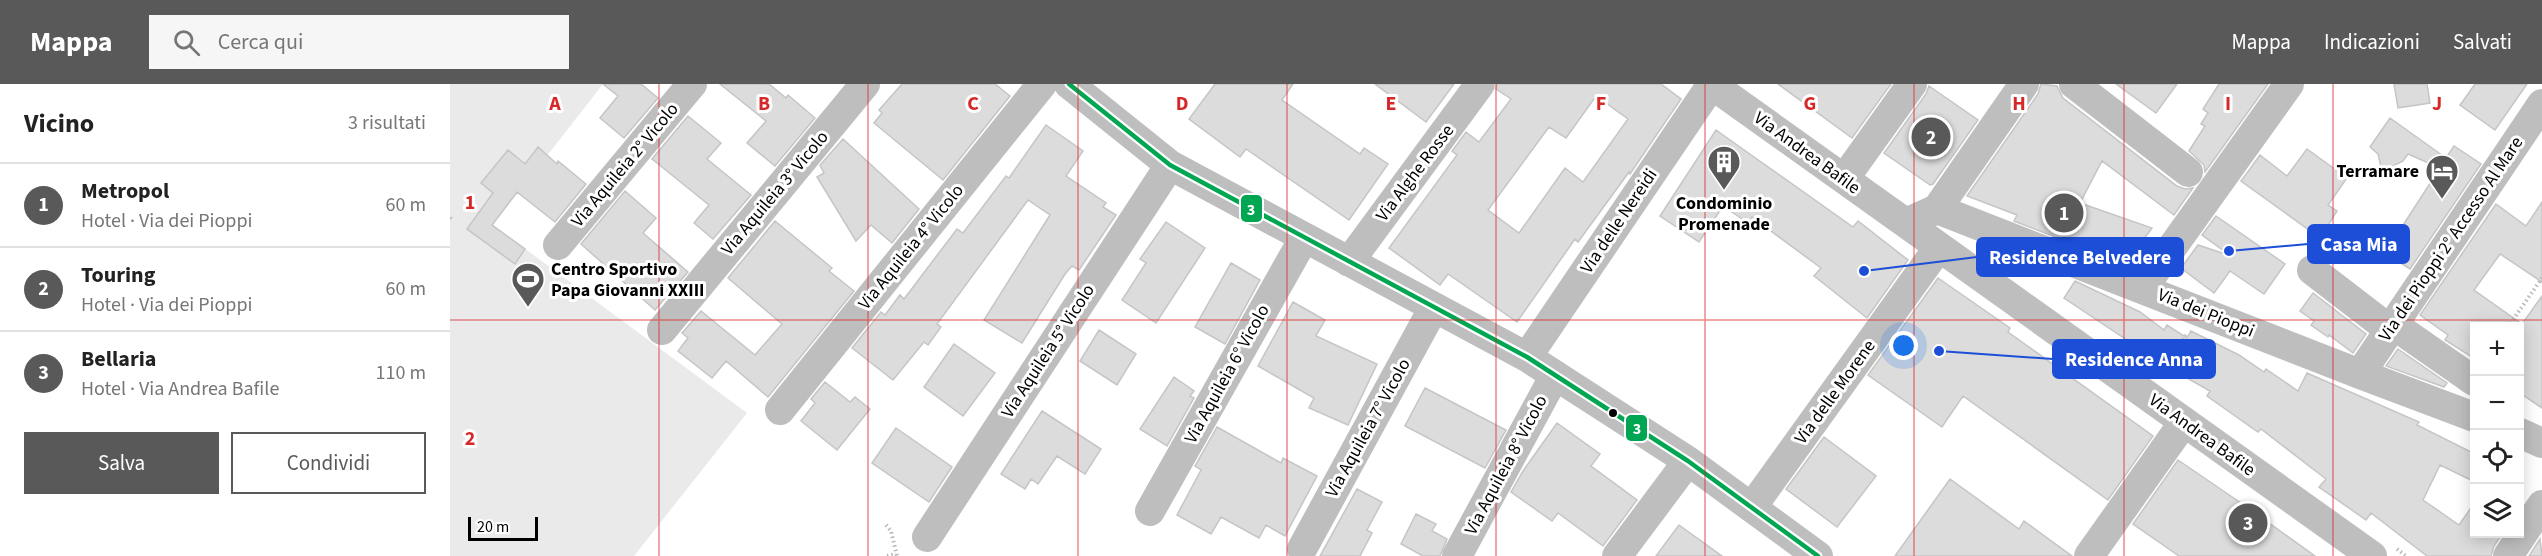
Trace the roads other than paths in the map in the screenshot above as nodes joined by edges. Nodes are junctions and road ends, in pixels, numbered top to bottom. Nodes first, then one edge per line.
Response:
1 (692, 84) edge
2 (865, 84) edge
3 (1042, 84) edge
4 (1069, 84) edge
5 (1480, 84) edge
6 (1712, 84) edge
7 (1912, 84) edge
8 (2024, 84) edge
9 (2074, 84) edge
10 (2289, 84) edge
11 (2542, 104) edge
12 (1170, 165) junction
13 (2188, 172) dead end
14 (1844, 180) junction
15 (1937, 209) junction
16 (1906, 223) junction
17 (1304, 238) junction
18 (558, 245) dead end
19 (1939, 247) junction
20 (1349, 262) junction
21 (2312, 270) dead end
22 (2143, 288) junction
23 (1434, 307) junction
24 (2394, 329) junction
25 (662, 330) dead end
26 (1527, 357) junction
27 (2360, 374) junction
28 (1555, 375) junction
29 (2470, 378) edge
30 (780, 410) dead end
31 (2470, 415) edge
32 (2184, 422) junction
33 (1688, 460) junction
34 (2542, 505) edge
35 (1752, 507) junction
36 (1150, 511) dead end
37 (927, 537) dead end
38 (1302, 549) dead end
39 (1457, 556) edge
40 (1617, 556) edge
41 (1818, 556) edge
42 (2089, 556) edge
43 (2372, 556) edge
44 (2508, 556) edge

1 - 18 street, Via Aquileia 2° Vicolo
2 - 25 street, Via Aquileia 3° Vicolo
3 - 30 street, Via Aquileia 4° Vicolo
4 - 12 street
5 - 20 street, Via Alghe Rosse
6 - 14 street, Via Andrea Bafile
6 - 26 street, Via delle Nereidi
7 - 14 street
8 - 15 street
9 - 13 street
10 - 22 street
11 - 24 street, Via dei Pioppi 2° Accesso Al Mare
12 - 17 street
12 - 37 street, Via Aquileia 5° Vicolo
14 - 16 street, Via Andrea Bafile
15 - 16 street
15 - 22 street, Via dei Pioppi
16 - 19 street, Via Andrea Bafile
17 - 20 street
17 - 36 street, Via Aquileia 6° Vicolo
19 - 32 street, Via Andrea Bafile
19 - 35 street, Via delle Morene
20 - 23 street
21 - 24 street
22 - 27 street, Via dei Pioppi
23 - 26 street
23 - 38 street, Via Aquileia 7° Vicolo
24 - 27 street, Via dei Pioppi 2° Accesso Al Mare
24 - 29 street
26 - 28 street
27 - 31 street, Via dei Pioppi
28 - 33 street
28 - 39 street, Via Aquileia 8° Vicolo
32 - 42 street
32 - 43 street, Via Andrea Bafile
33 - 35 street
33 - 40 street
34 - 44 street
35 - 41 street

